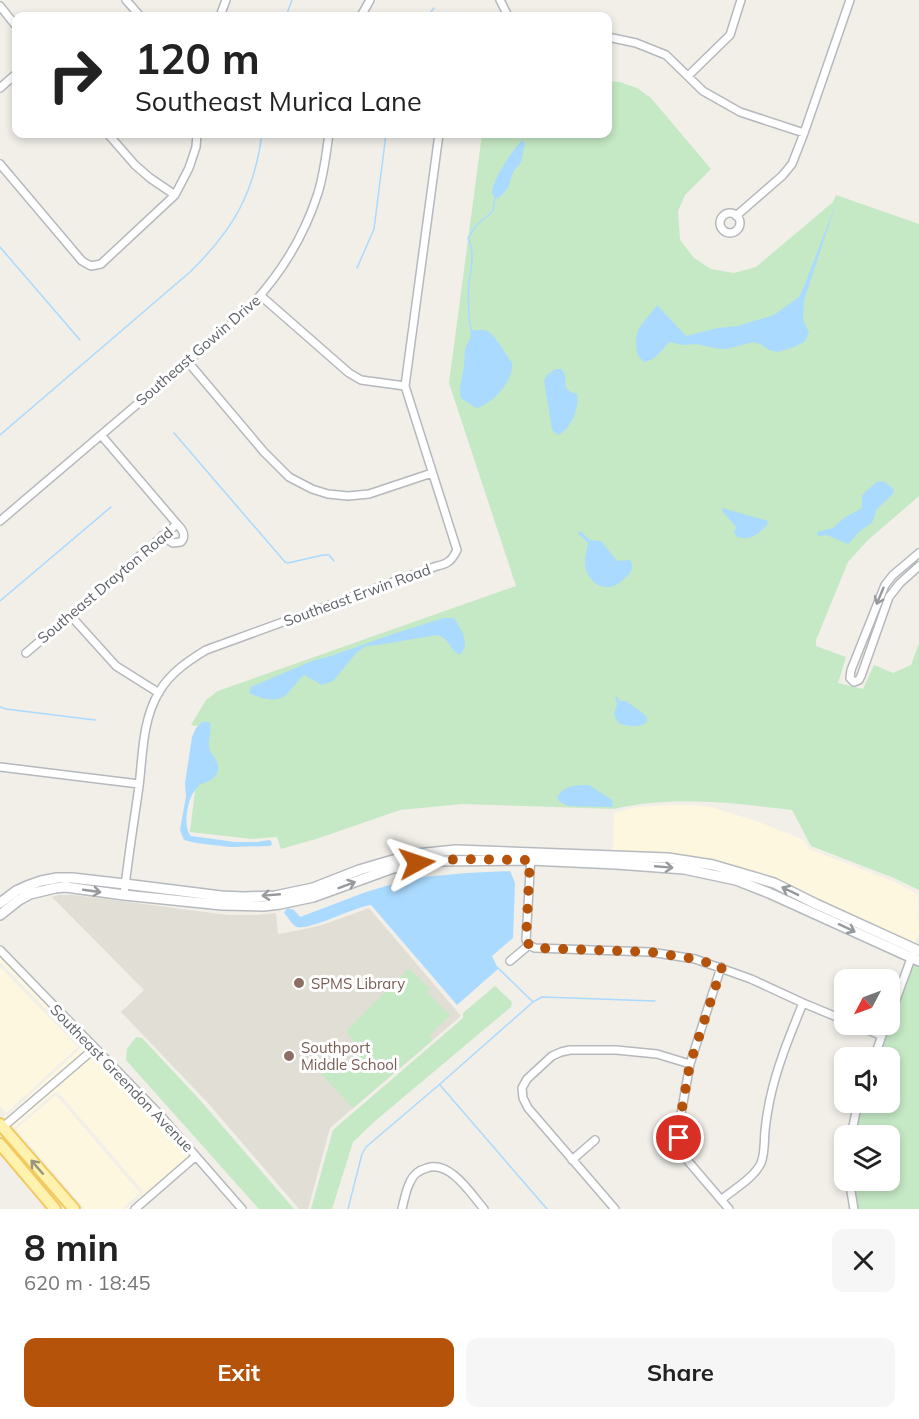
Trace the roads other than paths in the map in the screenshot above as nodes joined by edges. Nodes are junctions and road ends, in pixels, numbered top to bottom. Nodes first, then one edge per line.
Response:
1 (126, 0) edge
2 (741, 0) edge
3 (850, 0) edge
4 (0, 6) edge
5 (136, 12) edge
6 (12, 21) edge
7 (612, 38) edge
8 (688, 76) junction
9 (12, 78) edge
10 (0, 88) edge
11 (804, 133) junction
12 (111, 138) edge
13 (197, 138) edge
14 (328, 138) edge
15 (438, 138) edge
16 (0, 164) edge
17 (175, 195) junction
18 (736, 216) dead end
19 (261, 296) junction
20 (188, 362) junction
21 (405, 386) junction
22 (101, 435) junction
23 (432, 473) junction
24 (0, 521) edge
25 (177, 524) junction
26 (162, 537) junction
27 (918, 555) edge
28 (919, 566) edge
29 (70, 615) junction
30 (26, 653) dead end
31 (159, 693) junction
32 (0, 767) edge
33 (139, 784) junction
34 (530, 856) junction
35 (125, 884) junction
36 (124, 895) junction
37 (221, 901) junction
38 (0, 903) edge
39 (0, 915) edge
40 (529, 945) junction
41 (0, 950) edge
42 (916, 955) edge
43 (510, 961) dead end
44 (722, 967) junction
45 (900, 993) edge
46 (802, 1003) junction
47 (834, 1016) edge
48 (882, 1036) edge
49 (878, 1047) edge
50 (95, 1048) junction
51 (690, 1064) junction
52 (1, 1126) edge
53 (595, 1140) dead end
54 (0, 1144) edge
55 (196, 1156) junction
56 (572, 1160) junction
57 (851, 1191) edge
58 (721, 1200) junction
59 (55, 1209) edge
60 (74, 1209) edge
61 (135, 1209) edge
62 (242, 1209) edge
63 (402, 1209) edge
64 (484, 1209) edge
65 (615, 1209) edge
66 (729, 1209) edge
67 (854, 1209) edge

1 - 5 street
2 - 8 street
3 - 11 street
4 - 6 street
7 - 8 street
8 - 11 street
9 - 10 street
11 - 18 street
12 - 17 street
13 - 17 street
14 - 19 street, Southeast Gowin Drive
15 - 21 street, Southeast Erwin Road
16 - 17 street
19 - 20 street, Southeast Gowin Drive
19 - 21 street
20 - 22 street, Southeast Gowin Drive
20 - 23 street
21 - 23 street, Southeast Erwin Road
22 - 24 street, Southeast Gowin Drive
22 - 25 street, Southeast Drayton Road
23 - 31 street, Southeast Erwin Road
25 - 26 street, Southeast Drayton Road
25 - 26 street
26 - 29 street, Southeast Drayton Road
27 -> 28 street
29 - 30 street, Southeast Drayton Road
29 - 31 street
31 - 33 street, Southeast Erwin Road
32 - 33 street
33 - 35 street, Southeast Erwin Road
34 - 37 street
34 - 40 street
34 - 42 street
35 - 36 street, Southeast Erwin Road
35 - 37 street
35 - 38 street
36 - 37 street
39 -> 36 street
40 - 43 street
40 - 44 street
41 - 50 street, Southeast Greendon Avenue
42 - 45 street
44 - 46 street
44 - 51 street
46 - 47 street
46 - 58 street
48 - 49 street
50 - 52 street
50 - 55 street, Southeast Greendon Avenue
51 - 56 street
51 - 58 street
60 -> 52 main road
53 - 56 street
54 - 59 main road
55 - 61 street
55 - 62 street, Southeast Greendon Avenue
56 - 65 street
57 - 67 street
58 - 66 street
63 - 64 street

